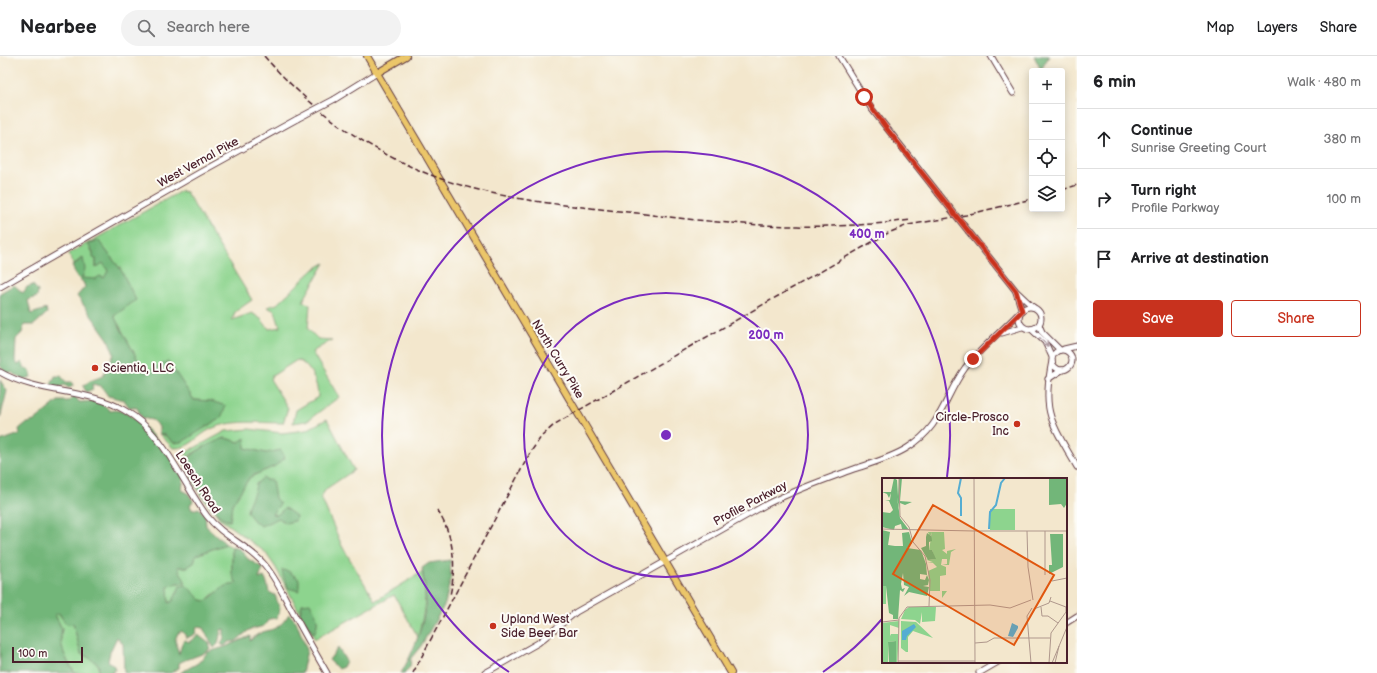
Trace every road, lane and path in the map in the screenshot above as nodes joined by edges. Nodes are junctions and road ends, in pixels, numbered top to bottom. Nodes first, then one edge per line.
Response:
1 (367, 56) edge
2 (406, 56) edge
3 (839, 56) edge
4 (991, 56) edge
5 (377, 73) junction
6 (1013, 93) dead end
7 (0, 287) edge
8 (1016, 291) junction
9 (1033, 307) junction
10 (1021, 312) junction
11 (1039, 325) junction
12 (1022, 326) junction
13 (1031, 330) junction
14 (1000, 334) junction
15 (1077, 346) edge
16 (1062, 349) junction
17 (1077, 355) edge
18 (1052, 359) junction
19 (1073, 361) junction
20 (1062, 370) junction
21 (0, 372) edge
22 (1048, 379) junction
23 (1077, 467) edge
24 (666, 561) junction
25 (1077, 616) edge
26 (1067, 622) edge
27 (996, 663) edge
28 (327, 673) edge
29 (485, 673) edge
30 (731, 673) edge
31 (979, 673) edge

1 - 5 main road, North Curry Pike
2 - 5 main road, West Vernal Pike
3 - 8 street, bridge
4 - 6 street
5 - 7 street, West Vernal Pike, bridge
5 - 24 main road, North Curry Pike
8 - 9 street
8 - 10 street
9 - 10 street
9 - 11 street
10 - 12 street
10 - 14 street, Profile Parkway
11 - 13 street
11 - 16 street
12 - 13 street
12 - 14 street, Profile Parkway
13 -> 18 street
14 - 24 street, Profile Parkway
15 - 16 street
16 - 18 street
16 - 19 street
17 - 19 street
18 - 20 street
18 - 22 street
19 - 20 street
20 - 22 street
21 - 28 street, Loesch Road
22 - 23 street
24 - 29 street, Profile Parkway
24 - 30 main road, North Curry Pike
25 - 26 street
27 - 31 street

